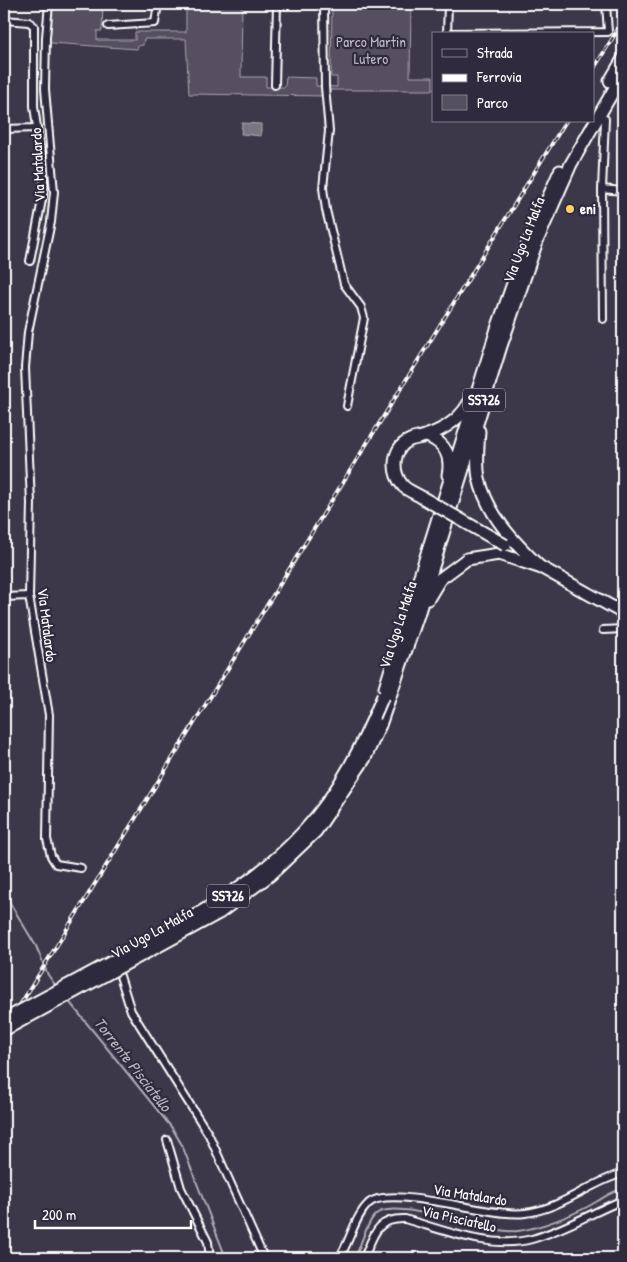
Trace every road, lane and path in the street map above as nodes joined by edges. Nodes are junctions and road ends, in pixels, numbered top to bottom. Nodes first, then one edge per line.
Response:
1 (49, 4) edge
2 (158, 4) edge
3 (277, 4) edge
4 (324, 4) edge
5 (448, 4) edge
6 (606, 4) edge
7 (4, 20) edge
8 (108, 26) dead end
9 (448, 32) edge
10 (594, 32) edge
11 (623, 60) edge
12 (623, 74) edge
13 (275, 85) dead end
14 (594, 109) edge
15 (605, 119) dead end
16 (586, 122) edge
17 (37, 128) junction
18 (4, 129) edge
19 (602, 189) junction
20 (623, 192) edge
21 (30, 261) dead end
22 (603, 319) dead end
23 (497, 329) junction
24 (347, 406) dead end
25 (480, 413) junction
26 (427, 436) junction
27 (448, 491) junction
28 (542, 568) junction
29 (29, 596) junction
30 (4, 597) edge
31 (623, 613) edge
32 (418, 616) junction
33 (623, 629) edge
34 (603, 630) dead end
35 (81, 868) dead end
36 (120, 976) dead end
37 (4, 1020) edge
38 (4, 1030) edge
39 (167, 1140) dead end
40 (623, 1173) edge
41 (623, 1200) edge
42 (210, 1255) edge
43 (216, 1258) edge
44 (264, 1258) edge
45 (339, 1258) edge
46 (364, 1258) edge

1 - 29 street, Via Matalardo
2 - 8 street
3 - 13 street
4 - 24 street
5 - 9 street
6 - 10 street
7 - 17 street
11 - 14 highway
12 - 25 highway, Via Ugo La Malfa / SS726
15 - 19 street
16 - 23 highway, Via Ugo La Malfa / SS726
17 - 18 street
17 - 21 street
19 - 20 street
19 - 22 street
23 - 26 highway
23 - 27 highway, Via Ugo La Malfa / SS726
25 - 28 highway
25 - 32 highway, Via Ugo La Malfa / SS726
26 - 27 highway
26 - 28 highway, bridge
27 - 37 highway, Via Ugo La Malfa / SS726, bridge
28 - 31 highway
28 - 32 highway
29 - 30 street
29 - 35 street, Via Matalardo
32 - 38 highway, Via Ugo La Malfa / SS726, bridge
33 - 34 street
36 - 44 street
39 - 42 street
40 - 45 street, Via Matalardo
41 - 46 street, Via Pisciatello
42 - 43 street

